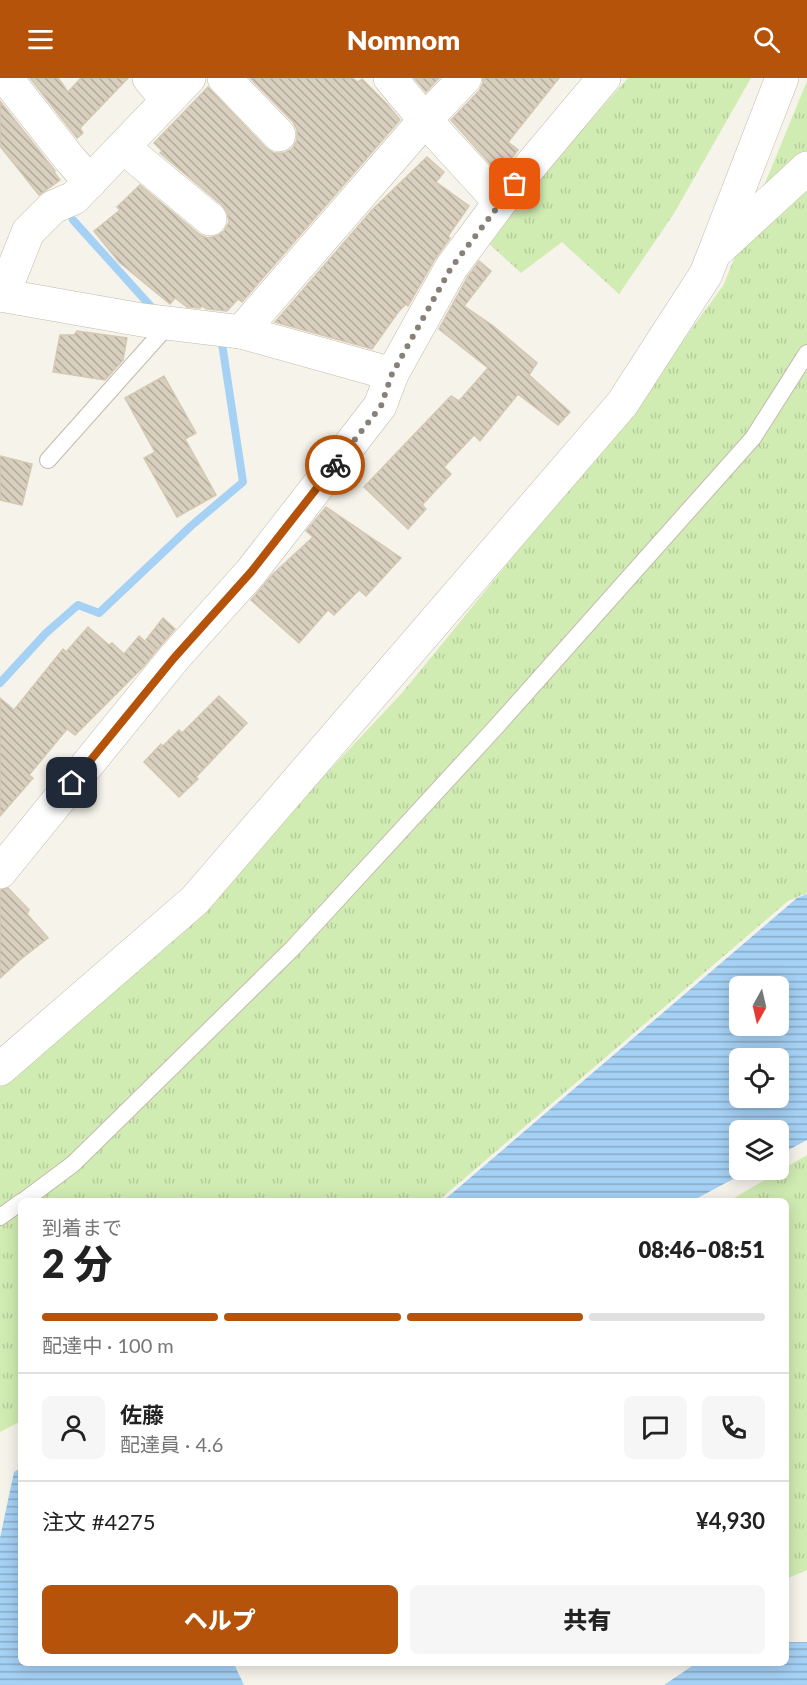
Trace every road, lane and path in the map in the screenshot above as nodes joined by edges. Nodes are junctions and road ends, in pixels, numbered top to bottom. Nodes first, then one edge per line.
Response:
1 (6, 78) edge
2 (224, 78) edge
3 (390, 78) edge
4 (465, 78) edge
5 (782, 78) edge
6 (590, 83) edge
7 (168, 85) edge
8 (425, 120) junction
9 (279, 135) dead end
10 (123, 147) junction
11 (807, 168) edge
12 (80, 171) junction
13 (500, 202) junction
14 (210, 219) dead end
15 (715, 252) junction
16 (2, 295) edge
17 (170, 323) junction
18 (241, 332) junction
19 (807, 353) edge
20 (392, 374) junction
21 (48, 460) dead end
22 (0, 872) edge
23 (0, 1069) edge
24 (26, 1198) edge
25 (18, 1204) edge
26 (0, 1217) edge

1 - 12 street
2 - 9 street
3 - 8 street
4 - 8 street
5 - 15 street
6 - 13 street
7 - 10 street
8 - 13 street
8 - 18 street
10 - 12 street
10 - 14 street
11 - 15 street
12 - 16 street
13 - 20 street
15 - 23 street
16 - 17 street
17 - 18 street
17 - 21 lane
18 - 20 street
19 - 24 lane
20 - 22 street
25 - 26 lane

